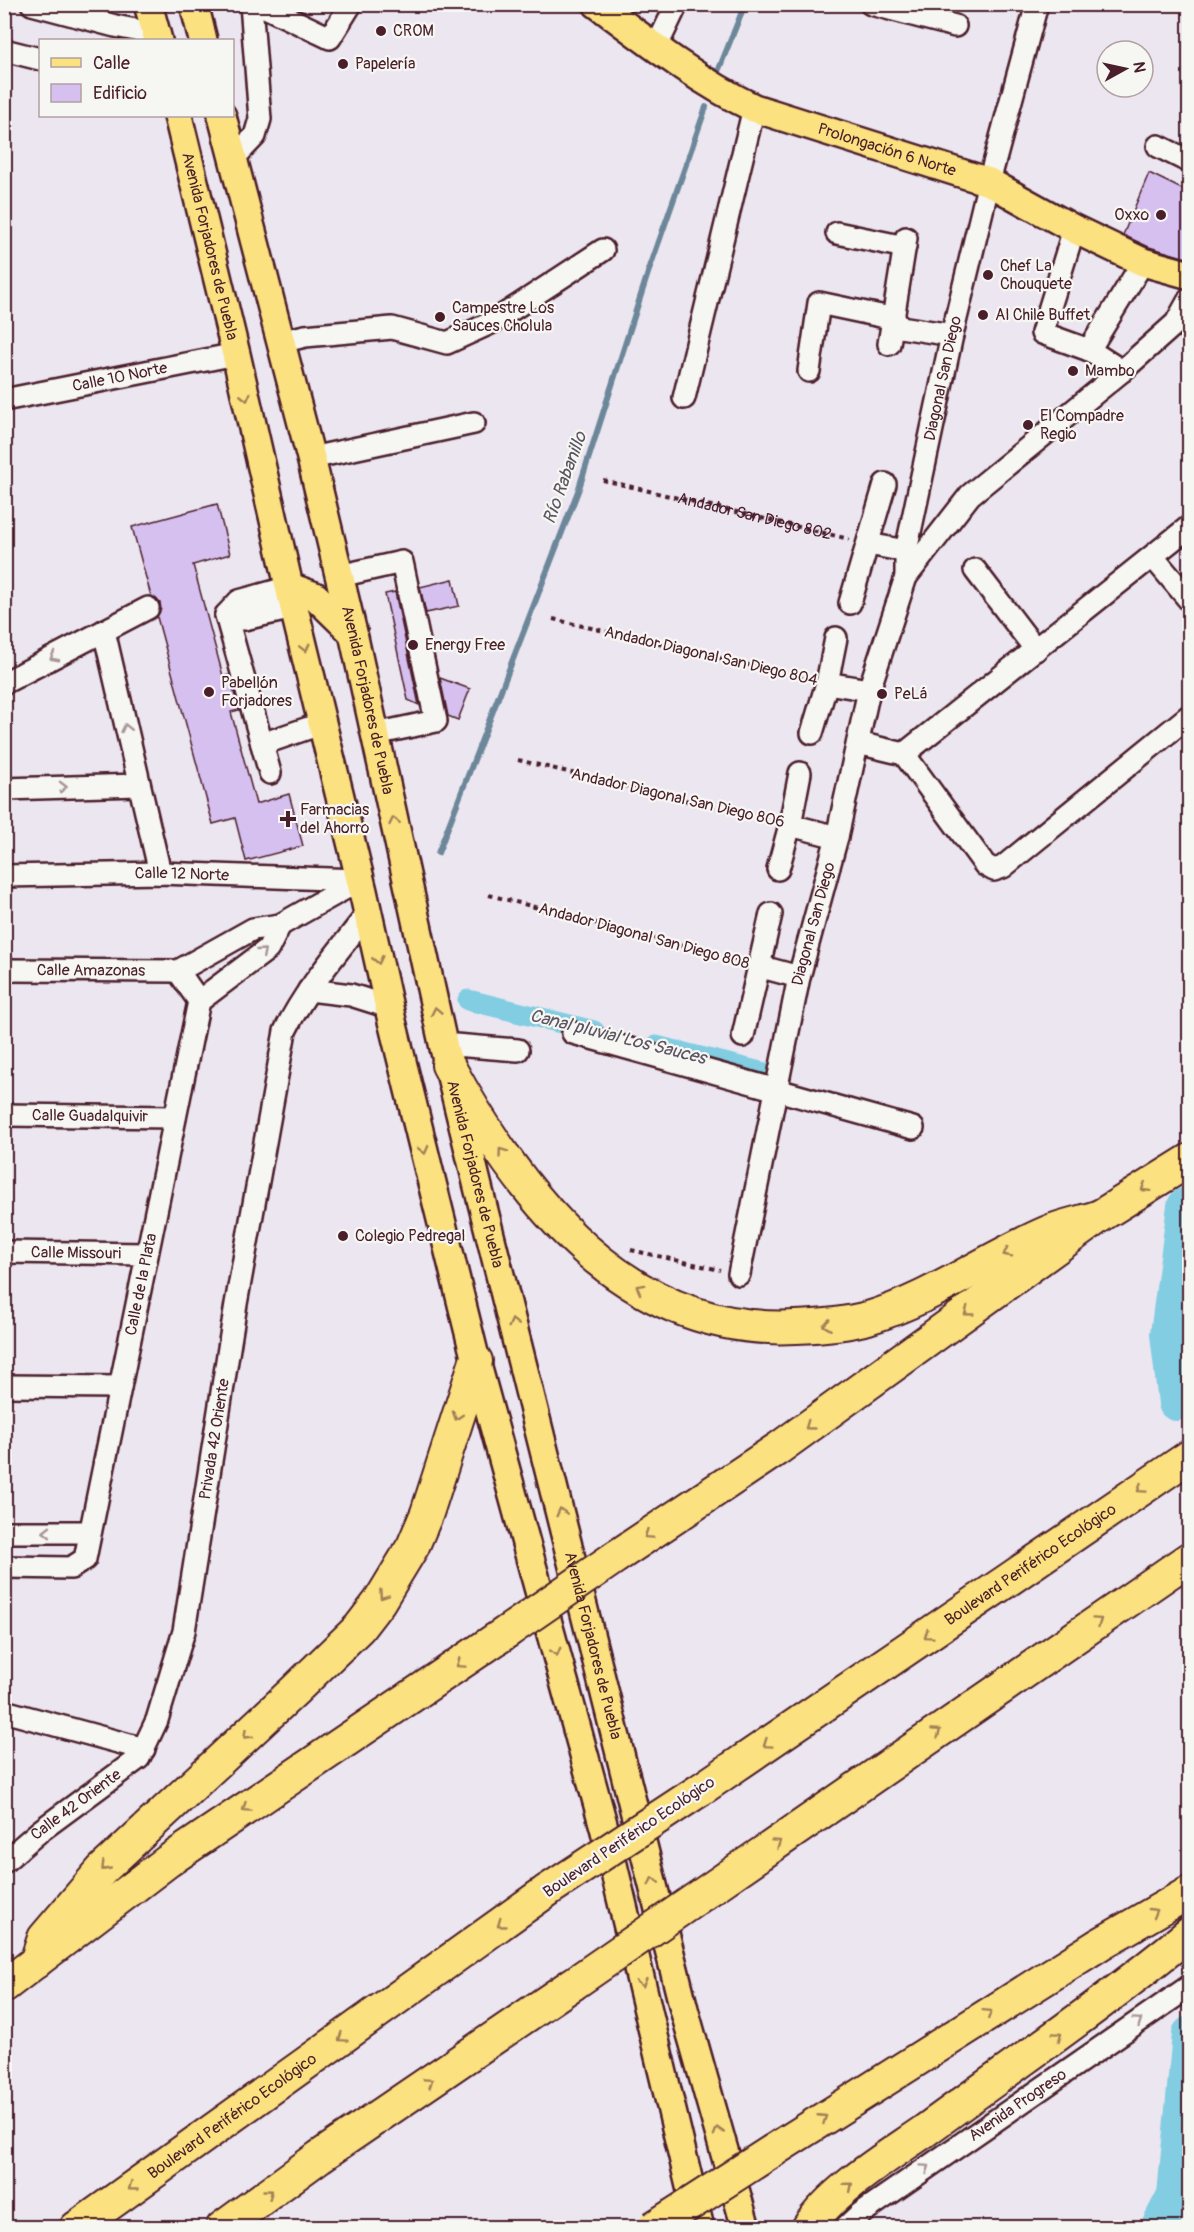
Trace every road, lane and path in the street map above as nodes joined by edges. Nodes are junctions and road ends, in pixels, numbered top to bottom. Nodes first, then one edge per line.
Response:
1 (32, 4) edge
2 (148, 4) edge
3 (194, 4) edge
4 (250, 4) edge
5 (259, 4) edge
6 (351, 4) edge
7 (597, 4) edge
8 (677, 4) edge
9 (871, 4) edge
10 (1037, 4) edge
11 (955, 26) dead end
12 (157, 37) edge
13 (203, 39) edge
14 (656, 48) junction
15 (4, 50) edge
16 (39, 59) edge
17 (754, 108) junction
18 (178, 117) edge
19 (222, 117) edge
20 (1158, 146) dead end
21 (233, 159) junction
22 (1190, 162) edge
23 (989, 182) junction
24 (1074, 229) junction
25 (837, 232) dead end
26 (603, 250) dead end
27 (1143, 262) junction
28 (1190, 275) edge
29 (1190, 298) edge
30 (892, 330) junction
31 (952, 335) junction
32 (280, 342) junction
33 (1089, 350) junction
34 (236, 354) junction
35 (809, 371) dead end
36 (1122, 371) junction
37 (684, 398) dead end
38 (4, 400) edge
39 (474, 423) dead end
40 (311, 458) junction
41 (603, 480) dead end
42 (885, 484) dead end
43 (1190, 526) edge
44 (868, 544) junction
45 (906, 551) junction
46 (1153, 557) junction
47 (975, 570) dead end
48 (339, 576) junction
49 (906, 577) junction
50 (292, 598) junction
51 (1190, 601) edge
52 (850, 603) dead end
53 (147, 608) dead end
54 (553, 619) dead end
55 (104, 631) junction
56 (354, 633) junction
57 (836, 638) dead end
58 (1036, 650) junction
59 (4, 683) edge
60 (827, 683) junction
61 (869, 690) junction
62 (1190, 715) edge
63 (323, 723) junction
64 (812, 733) dead end
65 (375, 734) junction
66 (858, 743) junction
67 (262, 744) junction
68 (904, 754) junction
69 (518, 760) dead end
70 (270, 773) dead end
71 (800, 773) dead end
72 (139, 785) junction
73 (4, 789) edge
74 (790, 825) junction
75 (837, 837) junction
76 (778, 869) dead end
77 (160, 873) junction
78 (4, 876) edge
79 (360, 880) junction
80 (489, 896) dead end
81 (368, 914) junction
82 (771, 914) dead end
83 (280, 925) junction
84 (758, 966) junction
85 (4, 970) edge
86 (178, 970) junction
87 (799, 977) junction
88 (309, 990) junction
89 (199, 1001) junction
90 (388, 1007) junction
91 (573, 1033) dead end
92 (743, 1036) dead end
93 (518, 1050) dead end
94 (446, 1056) junction
95 (776, 1090) junction
96 (4, 1115) edge
97 (175, 1117) junction
98 (913, 1128) dead end
99 (1190, 1160) edge
100 (1100, 1216) junction
101 (626, 1249) dead end
102 (4, 1252) edge
103 (147, 1254) junction
104 (739, 1274) joint
105 (476, 1361) junction
106 (4, 1386) edge
107 (120, 1387) junction
108 (1190, 1456) edge
109 (4, 1532) edge
110 (90, 1532) junction
111 (1190, 1558) edge
112 (4, 1567) edge
113 (4, 1711) edge
114 (144, 1749) junction
115 (4, 1862) edge
116 (1190, 1892) edge
117 (1190, 1932) edge
118 (36, 1962) junction
119 (4, 1986) edge
120 (1190, 1986) edge
121 (76, 2228) edge
122 (222, 2228) edge
123 (653, 2228) edge
124 (700, 2228) edge
125 (746, 2228) edge
126 (808, 2228) edge
127 (845, 2228) edge

1 - 12 street
2 - 12 main road
3 - 13 main road
4 - 21 street
5 - 6 street
7 - 14 main road, Prolongación 6 Norte
8 - 14 street
9 - 11 street
10 - 23 street, Diagonal San Diego
14 - 17 main road, Prolongación 6 Norte
15 - 16 street
17 - 23 main road, Prolongación 6 Norte
17 - 37 street
18 - 34 main road, Avenida Forjadores de Puebla
19 - 21 main road, Avenida Forjadores de Puebla
20 - 22 street
21 - 32 main road, Avenida Forjadores de Puebla
23 - 24 main road, Prolongación 6 Norte
23 - 31 street, Diagonal San Diego
24 - 27 main road, Prolongación 6 Norte
24 - 33 street
25 - 30 street
26 - 32 street
27 - 28 main road, Prolongación 6 Norte
27 - 33 street
29 - 36 street, Diagonal San Diego
30 - 31 street
30 - 35 street
31 - 45 street, Diagonal San Diego
32 - 40 main road, Avenida Forjadores de Puebla
33 - 36 street
34 - 38 street, Calle 10 Norte
34 -> 50 main road, Avenida Forjadores de Puebla
36 - 49 street, Diagonal San Diego
39 - 40 street
40 - 48 main road, Avenida Forjadores de Puebla
41 - 44 path, Andador San Diego 802
42 - 44 street
43 - 46 street
44 - 45 street
44 - 52 street
45 - 49 street, Diagonal San Diego
46 - 51 street
46 - 58 street
47 - 58 street
48 - 56 main road, Avenida Forjadores de Puebla
48 - 65 street
49 - 61 street, Diagonal San Diego
50 - 56 main road
50 -> 63 main road, Avenida Forjadores de Puebla
50 - 67 street
53 - 55 street
54 - 60 path, Andador Diagonal San Diego 804
55 -> 59 street
72 -> 55 street
56 - 65 main road, Avenida Forjadores de Puebla
57 - 60 street
58 - 68 street
60 - 61 street, Andador Diagonal San Diego 804
60 - 64 street
61 - 66 street, Diagonal San Diego
62 - 68 street
63 - 67 street
63 - 79 main road, Avenida Forjadores de Puebla
94 -> 65 main road, Avenida Forjadores de Puebla
66 - 68 street
66 - 75 street, Diagonal San Diego
67 - 70 street
69 - 74 path, Andador Diagonal San Diego 806
71 - 74 street
73 -> 72 street
72 - 77 street
74 - 75 street, Andador Diagonal San Diego 806
74 - 76 street
75 - 87 street, Diagonal San Diego
77 - 78 street, Calle 12 Norte
77 - 79 street, Calle 12 Norte
79 - 81 main road, Avenida Forjadores de Puebla
79 - 83 street
80 - 84 path, Andador Diagonal San Diego 808
81 - 88 street, Privada 42 Oriente
81 -> 90 main road, Avenida Forjadores de Puebla
82 - 84 street
83 - 86 street
89 -> 83 street
84 - 87 street, Andador Diagonal San Diego 808
84 - 92 street
85 - 86 street, Calle Amazonas
86 - 89 street
87 - 95 street, Diagonal San Diego
88 - 90 street
88 - 114 street, Privada 42 Oriente
89 - 97 street, Calle de la Plata
90 -> 105 main road, Avenida Forjadores de Puebla
91 - 95 street
93 - 94 street
100 -> 94 highway
125 -> 94 main road, Avenida Forjadores de Puebla
95 - 98 street
95 - 104 street, Diagonal San Diego
96 - 97 street, Calle Guadalquivir
97 - 103 street, Calle de la Plata
99 -> 100 highway
100 -> 118 highway, bridge
101 - 104 path
102 - 103 street, Calle Missouri
103 - 107 street, Calle de la Plata
105 -> 118 highway
105 -> 124 main road, Avenida Forjadores de Puebla
106 - 107 street
107 - 110 street, Calle de la Plata
108 -> 121 highway, Boulevard Periférico Ecológico, bridge
110 -> 109 street
110 - 112 street, Calle de la Plata
122 -> 111 highway, bridge
113 - 114 street
114 - 115 street, Calle 42 Oriente
123 -> 116 highway, bridge
126 -> 117 highway
118 - 119 highway
127 -> 120 street, Avenida Progreso

